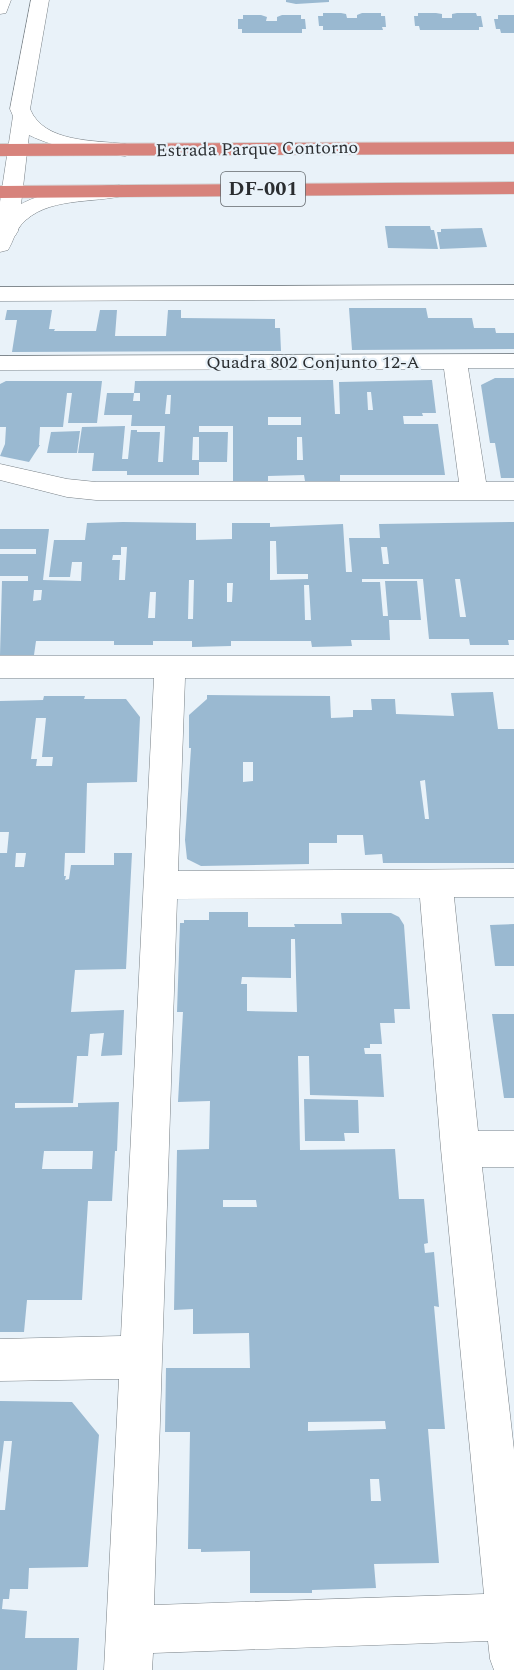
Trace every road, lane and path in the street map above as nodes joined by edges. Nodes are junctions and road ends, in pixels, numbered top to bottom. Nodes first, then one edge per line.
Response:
1 (2, 0) edge
2 (40, 0) edge
3 (0, 9) edge
4 (21, 119) junction
5 (514, 148) edge
6 (8, 150) edge
7 (125, 150) junction
8 (514, 188) edge
9 (121, 190) junction
10 (6, 192) edge
11 (3, 238) edge
12 (514, 292) edge
13 (0, 294) edge
14 (514, 361) edge
15 (455, 362) junction
16 (0, 363) edge
17 (0, 472) edge
18 (474, 491) junction
19 (514, 491) edge
20 (0, 667) edge
21 (170, 667) junction
22 (514, 667) edge
23 (514, 883) edge
24 (436, 884) junction
25 (161, 885) junction
26 (460, 1149) junction
27 (514, 1149) edge
28 (142, 1357) junction
29 (0, 1360) edge
30 (512, 1638) edge
31 (129, 1650) edge

1 - 3 street
2 - 4 street
4 - 6 street
4 - 7 street
5 - 7 highway, Estrada Parque Contorno / DF-001
6 - 7 highway, Estrada Parque Contorno / DF-001
6 - 10 street
8 - 9 highway, Estrada Parque Contorno / DF-001
9 - 10 highway, Estrada Parque Contorno / DF-001
9 - 11 street
10 - 11 street
12 - 13 street
14 - 15 street, Quadra 802 Conjunto 12-A
15 - 16 street, Quadra 802 Conjunto 12-A
15 - 18 street
17 - 18 street
18 - 19 street
20 - 21 street
21 - 22 street
21 - 25 street
23 - 24 street
24 - 25 street
24 - 26 street
25 - 28 street
26 - 27 street
26 - 30 street
28 - 29 street
28 - 31 street
30 - 31 street

